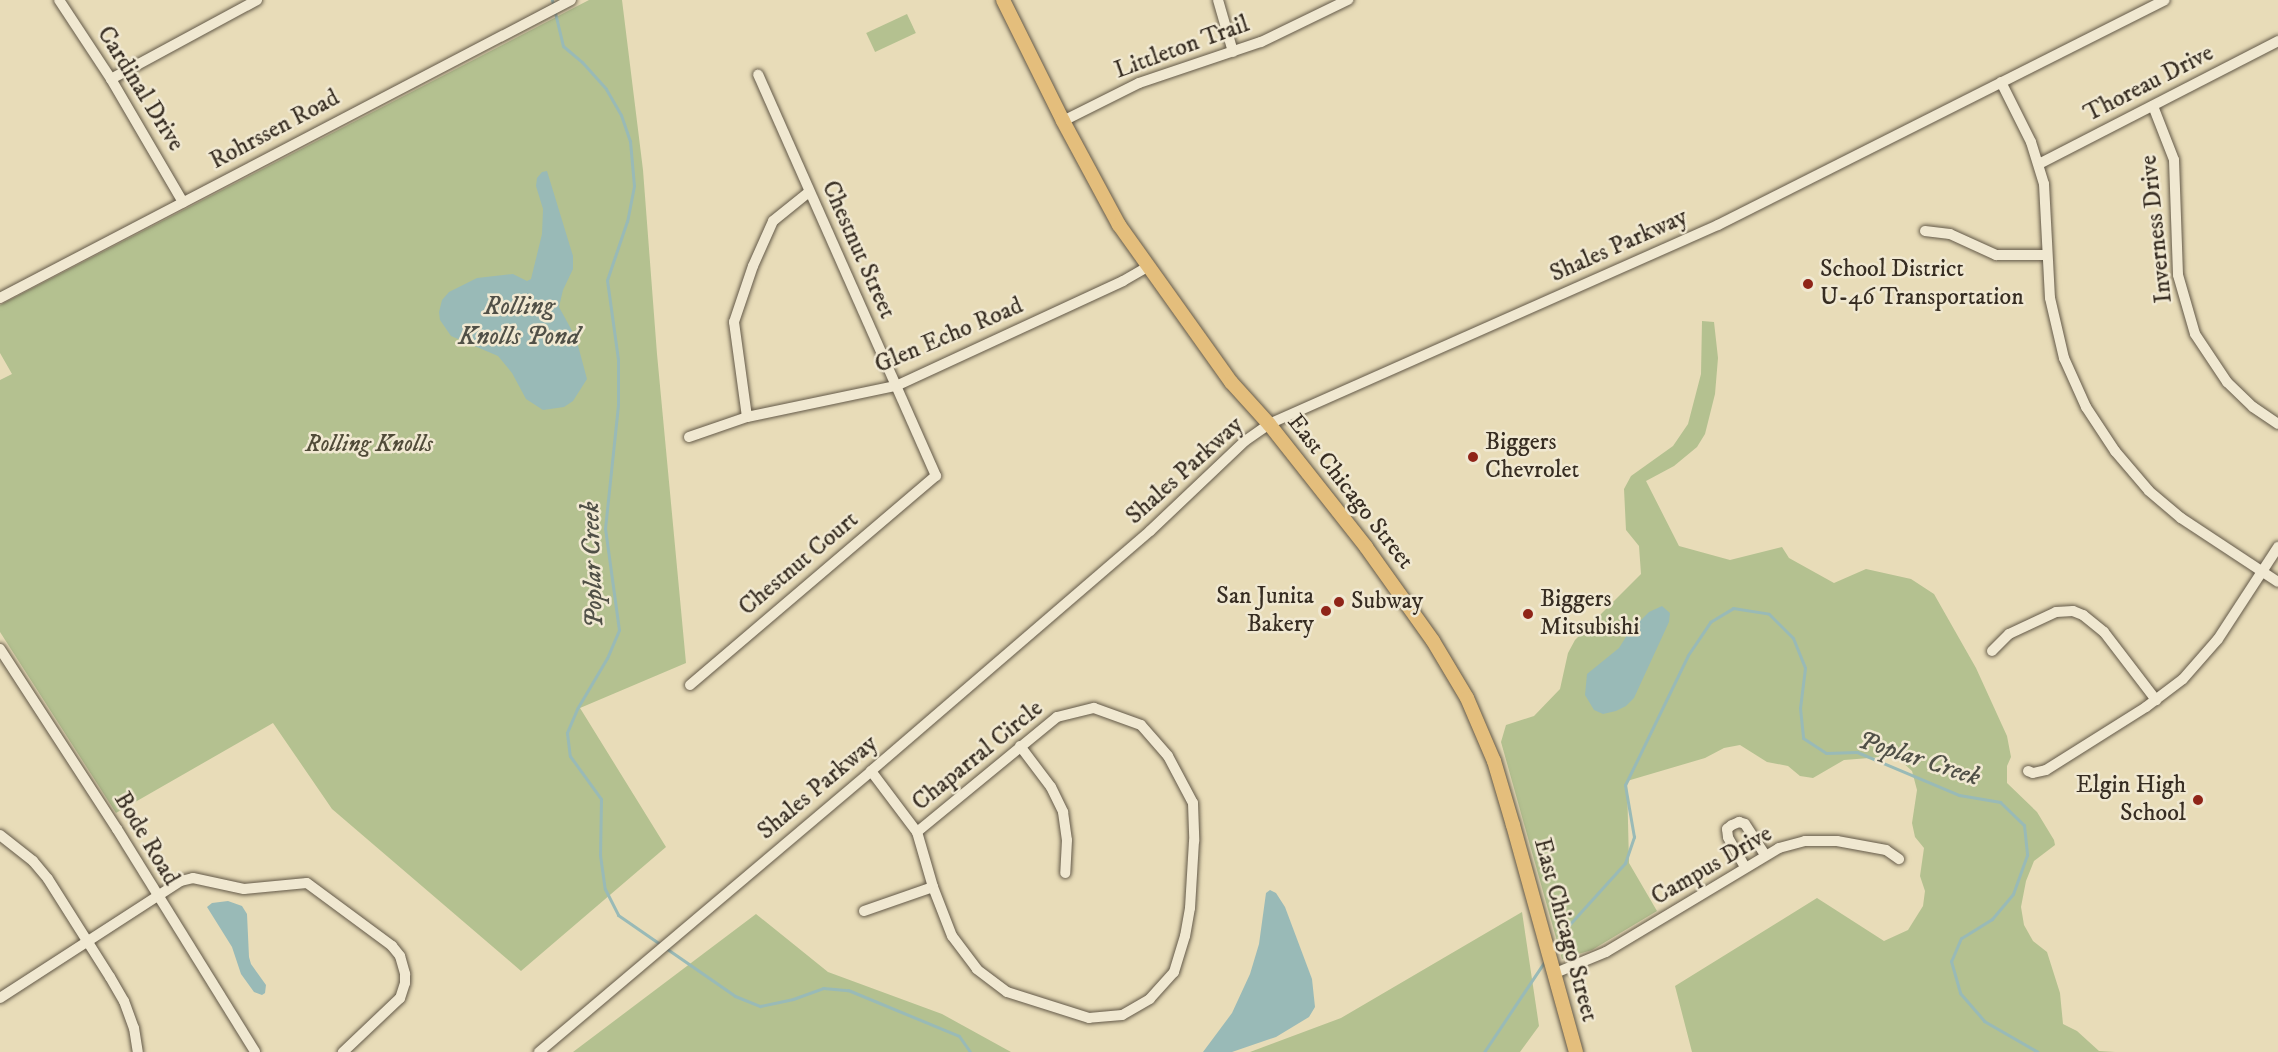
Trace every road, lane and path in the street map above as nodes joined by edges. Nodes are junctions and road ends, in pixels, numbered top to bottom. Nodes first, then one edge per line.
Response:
1 (59, 0) edge
2 (257, 0) edge
3 (1003, 0) edge
4 (1218, 0) edge
5 (1348, 0) edge
6 (2164, 0) edge
7 (569, 1) edge
8 (2278, 41) edge
9 (1233, 52) junction
10 (759, 75) dead end
11 (111, 79) junction
12 (2001, 82) junction
13 (2153, 106) junction
14 (1063, 121) junction
15 (2039, 164) junction
16 (809, 192) junction
17 (183, 202) junction
18 (1925, 231) dead end
19 (2046, 255) junction
20 (1147, 267) junction
21 (0, 298) edge
22 (896, 386) junction
23 (747, 417) junction
24 (1269, 424) junction
25 (2278, 424) edge
26 (689, 437) dead end
27 (936, 476) joint
28 (2278, 547) edge
29 (2262, 571) junction
30 (2278, 582) edge
31 (0, 649) edge
32 (1992, 651) dead end
33 (690, 685) dead end
34 (2156, 700) junction
35 (1020, 746) junction
36 (871, 771) junction
37 (2028, 771) dead end
38 (916, 832) junction
39 (0, 834) edge
40 (1765, 855) junction
41 (1899, 859) dead end
42 (1745, 867) junction
43 (1065, 873) dead end
44 (933, 887) junction
45 (157, 897) junction
46 (864, 911) dead end
47 (88, 942) junction
48 (1553, 974) junction
49 (0, 998) edge
50 (138, 1052) edge
51 (255, 1052) edge
52 (343, 1052) edge
53 (539, 1052) edge
54 (1576, 1052) edge

1 - 11 street, Cardinal Drive
2 - 11 street
3 - 14 main road, East Chicago Street
4 - 9 street
5 - 9 street, Littleton Trail
6 - 12 street, Shales Parkway
7 - 17 street, Rohrssen Road
8 - 13 street, Thoreau Drive
9 - 14 street, Littleton Trail
10 - 16 street, Chestnut Street
11 - 17 street, Cardinal Drive
12 - 15 street
12 - 24 street, Shales Parkway
13 - 15 street, Thoreau Drive
13 - 25 street, Inverness Drive
14 - 20 main road, East Chicago Street
15 - 19 street
16 - 22 street, Chestnut Street
16 - 23 street
17 - 21 street, Rohrssen Road
18 - 19 street
19 - 29 street
20 - 22 street, Glen Echo Road
20 - 24 main road, East Chicago Street
22 - 23 street, Glen Echo Road
22 - 27 street, Chestnut Street
23 - 26 street, Glen Echo Road
24 - 36 street, Shales Parkway
24 - 48 main road, East Chicago Street
27 - 33 street, Chestnut Court
28 - 29 street
29 - 30 street
29 - 34 street
31 - 45 street, Bode Road
32 - 34 street
34 - 37 street
35 - 38 street, Chaparral Circle
35 - 43 street
35 - 44 street, Chaparral Circle
36 - 38 street, Chaparral Circle
36 - 53 street, Shales Parkway
38 - 44 street, Chaparral Circle
39 - 47 street
40 - 41 street, Campus Drive
40 - 42 street, Campus Drive
40 - 42 street
42 - 48 street, Campus Drive
44 - 46 street
45 - 47 street
45 - 51 street, Bode Road
45 - 52 street
47 - 49 street
47 - 50 street
48 - 54 main road, East Chicago Street

